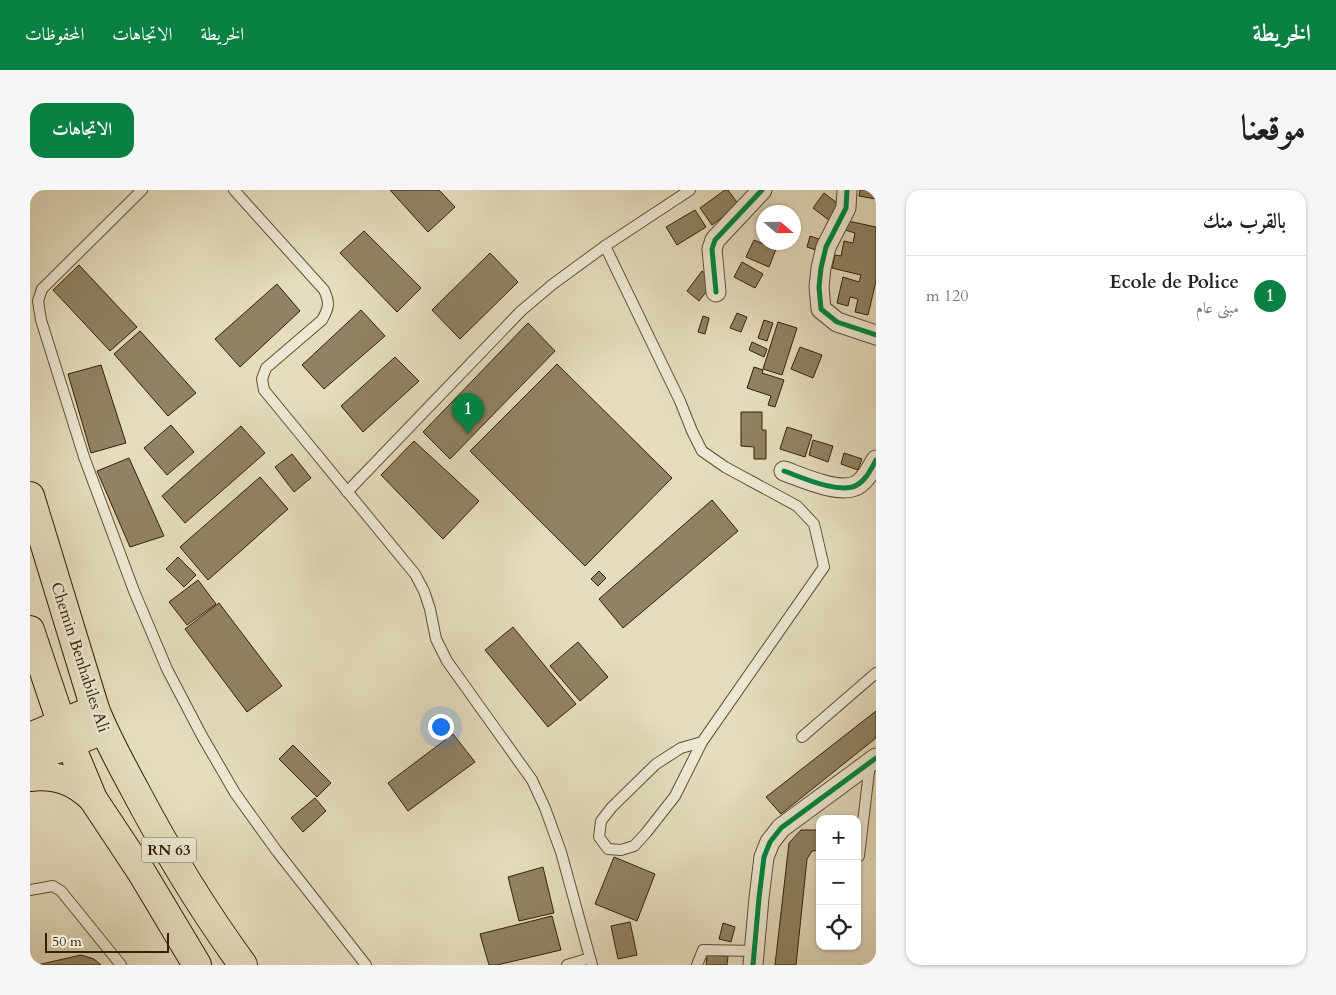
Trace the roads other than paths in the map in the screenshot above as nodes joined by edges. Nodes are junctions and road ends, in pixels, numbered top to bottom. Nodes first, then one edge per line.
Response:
1 (142, 190) edge
2 (234, 190) edge
3 (690, 190) edge
4 (762, 190) edge
5 (847, 190) edge
6 (605, 246) junction
7 (716, 292) dead end
8 (876, 335) edge
9 (876, 460) edge
10 (784, 471) dead end
11 (348, 492) junction
12 (30, 496) edge
13 (30, 630) edge
14 (876, 674) edge
15 (99, 719) junction
16 (66, 732) junction
17 (30, 737) edge
18 (802, 737) dead end
19 (702, 742) junction
20 (30, 760) edge
21 (873, 760) edge
22 (30, 777) edge
23 (93, 799) junction
24 (861, 842) edge
25 (30, 890) edge
26 (754, 958) edge
27 (591, 962) edge
28 (120, 965) edge
29 (197, 965) edge
30 (243, 965) edge
31 (366, 965) edge
32 (567, 965) edge
33 (697, 965) edge

1 - 31 lane
2 - 11 lane
3 - 6 lane
4 - 7 street
5 - 8 street
6 - 11 lane
6 - 19 lane
9 - 10 street
11 - 27 lane
12 - 15 main road, Chemin Benhabiles Ali / RN 63
13 - 16 main road, RN 63
14 - 18 lane
15 - 16 main road
15 - 30 main road, Chemin Benhabiles Ali / RN 63
16 - 17 main road
16 - 20 main road
16 - 23 main road, RN 63
19 - 19 lane
21 - 24 lane
21 - 26 street
22 - 23 main road
23 - 29 main road, RN 63
25 - 28 lane
26 - 33 lane
27 - 32 lane

